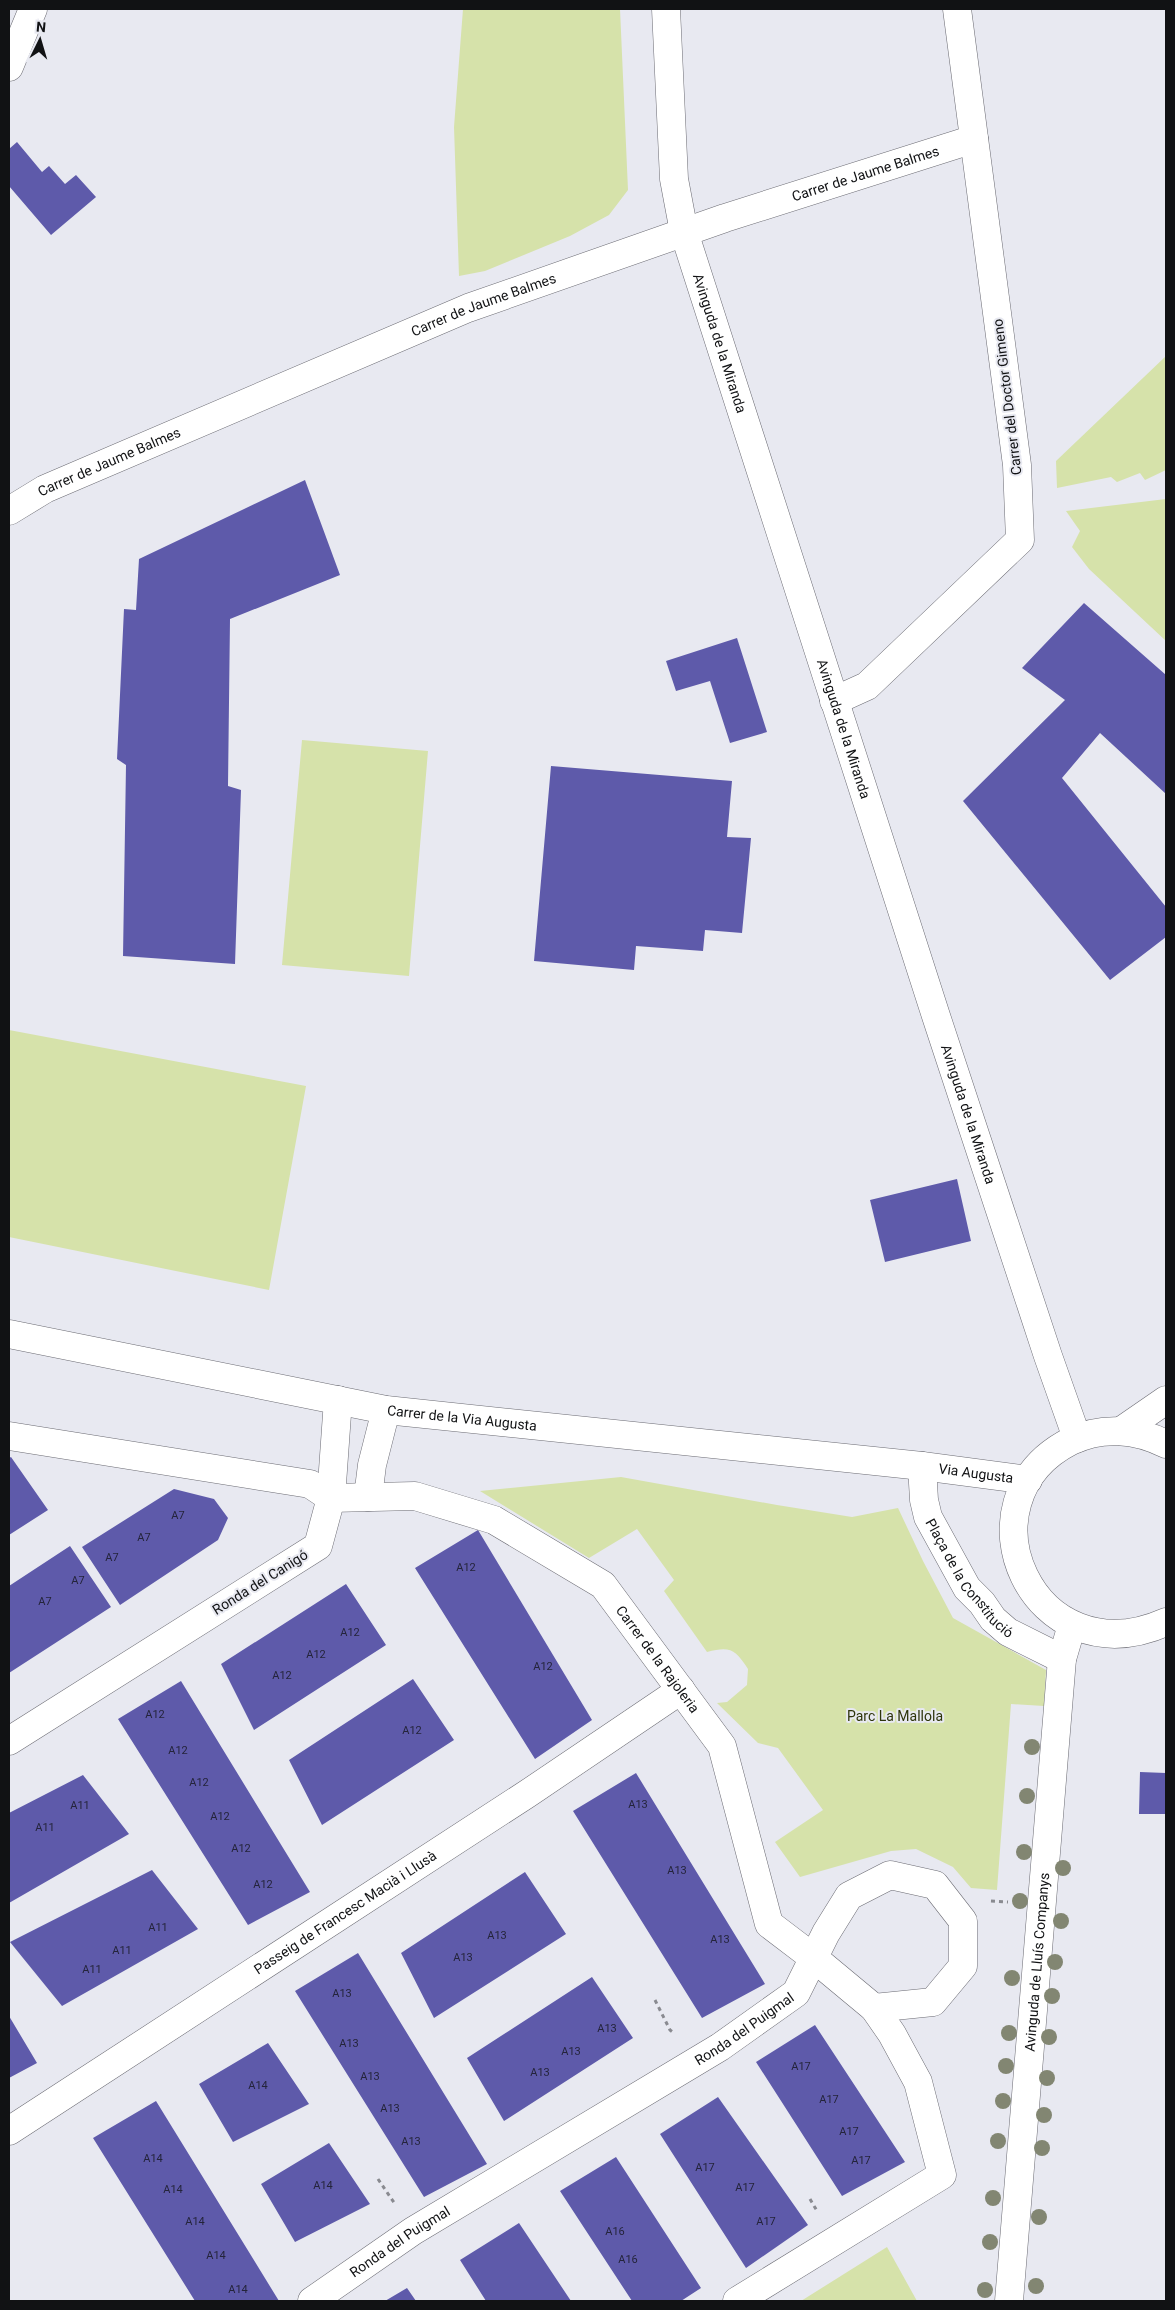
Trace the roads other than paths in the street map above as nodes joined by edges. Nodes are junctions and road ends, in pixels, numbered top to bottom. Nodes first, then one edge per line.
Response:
1 (33, 9) edge
2 (666, 9) edge
3 (957, 9) edge
4 (9, 67) edge
5 (974, 138) junction
6 (684, 232) junction
7 (9, 511) edge
8 (834, 701) junction
9 (9, 1334) edge
10 (338, 1400) junction
11 (1166, 1400) edge
12 (386, 1410) junction
13 (1121, 1431) junction
14 (9, 1436) edge
15 (1077, 1438) junction
16 (1166, 1444) edge
17 (922, 1466) junction
18 (1028, 1480) junction
19 (368, 1497) junction
20 (331, 1498) junction
21 (1166, 1622) edge
22 (1072, 1625) junction
23 (1062, 1659) junction
24 (680, 1690) junction
25 (9, 1741) edge
26 (815, 1959) junction
27 (874, 2008) junction
28 (9, 2131) edge
29 (312, 2301) edge
30 (737, 2301) edge
31 (1009, 2301) edge

1 - 4 street
2 - 6 street, Avinguda de la Miranda
3 - 5 street, Carrer del Doctor Gimeno
5 - 6 street, Carrer de Jaume Balmes
5 - 8 street, Carrer del Doctor Gimeno
6 - 7 street, Carrer de Jaume Balmes
6 - 8 street, Avinguda de la Miranda
8 - 15 street, Avinguda de la Miranda
9 - 10 street, Carrer de la Via Augusta
10 - 12 street, Carrer de la Via Augusta
10 - 20 street
11 - 13 street
12 - 17 street, Carrer de la Via Augusta
12 - 19 street
13 - 15 street
13 - 16 street
14 - 20 street
15 - 18 street
17 - 18 street, Via Augusta
17 - 23 street, Plaça de la Constitució
18 - 22 street
19 - 20 street, Carrer de la Rajoleria
19 - 24 street, Carrer de la Rajoleria
20 - 25 street, Ronda del Canigó
21 - 22 street
22 - 23 street, Avinguda de Lluís Companys
23 - 31 street, Avinguda de Lluís Companys
24 - 26 street, Carrer de la Rajoleria
24 - 28 street, Passeig de Francesc Macià i Llusà
26 - 27 street
26 - 27 street
26 - 29 street, Ronda del Puigmal
27 - 30 street

